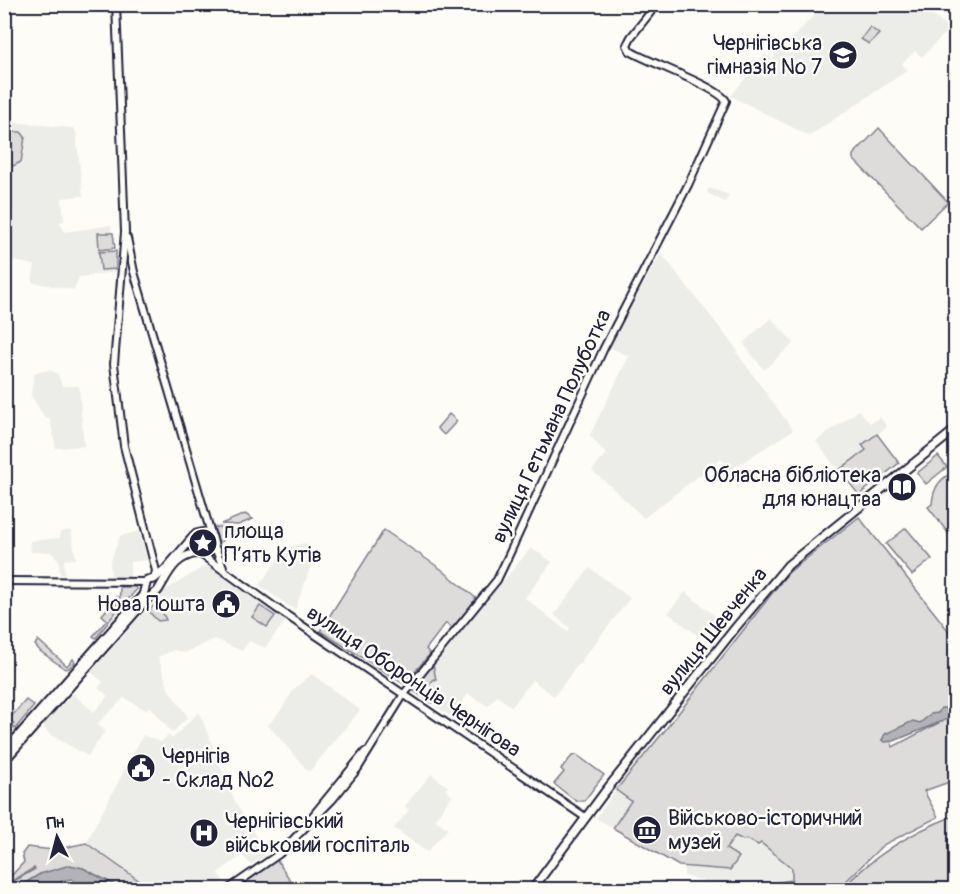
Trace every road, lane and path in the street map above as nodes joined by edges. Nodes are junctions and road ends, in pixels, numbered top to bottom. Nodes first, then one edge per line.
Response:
1 (116, 4) edge
2 (657, 4) edge
3 (125, 232) junction
4 (134, 272) junction
5 (122, 273) junction
6 (956, 429) edge
7 (193, 537) junction
8 (212, 537) junction
9 (214, 545) junction
10 (200, 554) junction
11 (225, 570) junction
12 (154, 579) junction
13 (4, 581) edge
14 (145, 585) junction
15 (160, 586) junction
16 (154, 594) junction
17 (64, 688) junction
18 (404, 694) junction
19 (4, 752) edge
20 (4, 761) edge
21 (585, 817) junction
22 (227, 890) edge
23 (532, 890) edge

1 - 3 main road
2 - 18 main road, вулиця Гетьмана Полуботка
3 - 4 main road
3 - 5 main road
4 - 5 main road
4 - 8 main road
5 - 12 main road
6 - 21 main road, вулиця Шевченка
7 - 8 main road
7 - 10 main road
7 - 12 main road
8 - 9 main road
9 - 10 main road
9 - 11 main road, вулиця Оборонців Чернігова
10 - 11 main road, вулиця Оборонців Чернігова
10 - 15 main road
11 - 18 main road, вулиця Оборонців Чернігова
12 - 14 main road
12 - 15 main road
13 - 14 main road
14 - 16 main road
14 - 17 main road
15 - 16 main road
16 - 17 main road
17 - 19 main road
17 - 20 main road
18 - 21 main road, вулиця Оборонців Чернігова
18 - 22 main road, вулиця Гетьмана Полуботка
21 - 23 main road, вулиця Шевченка

